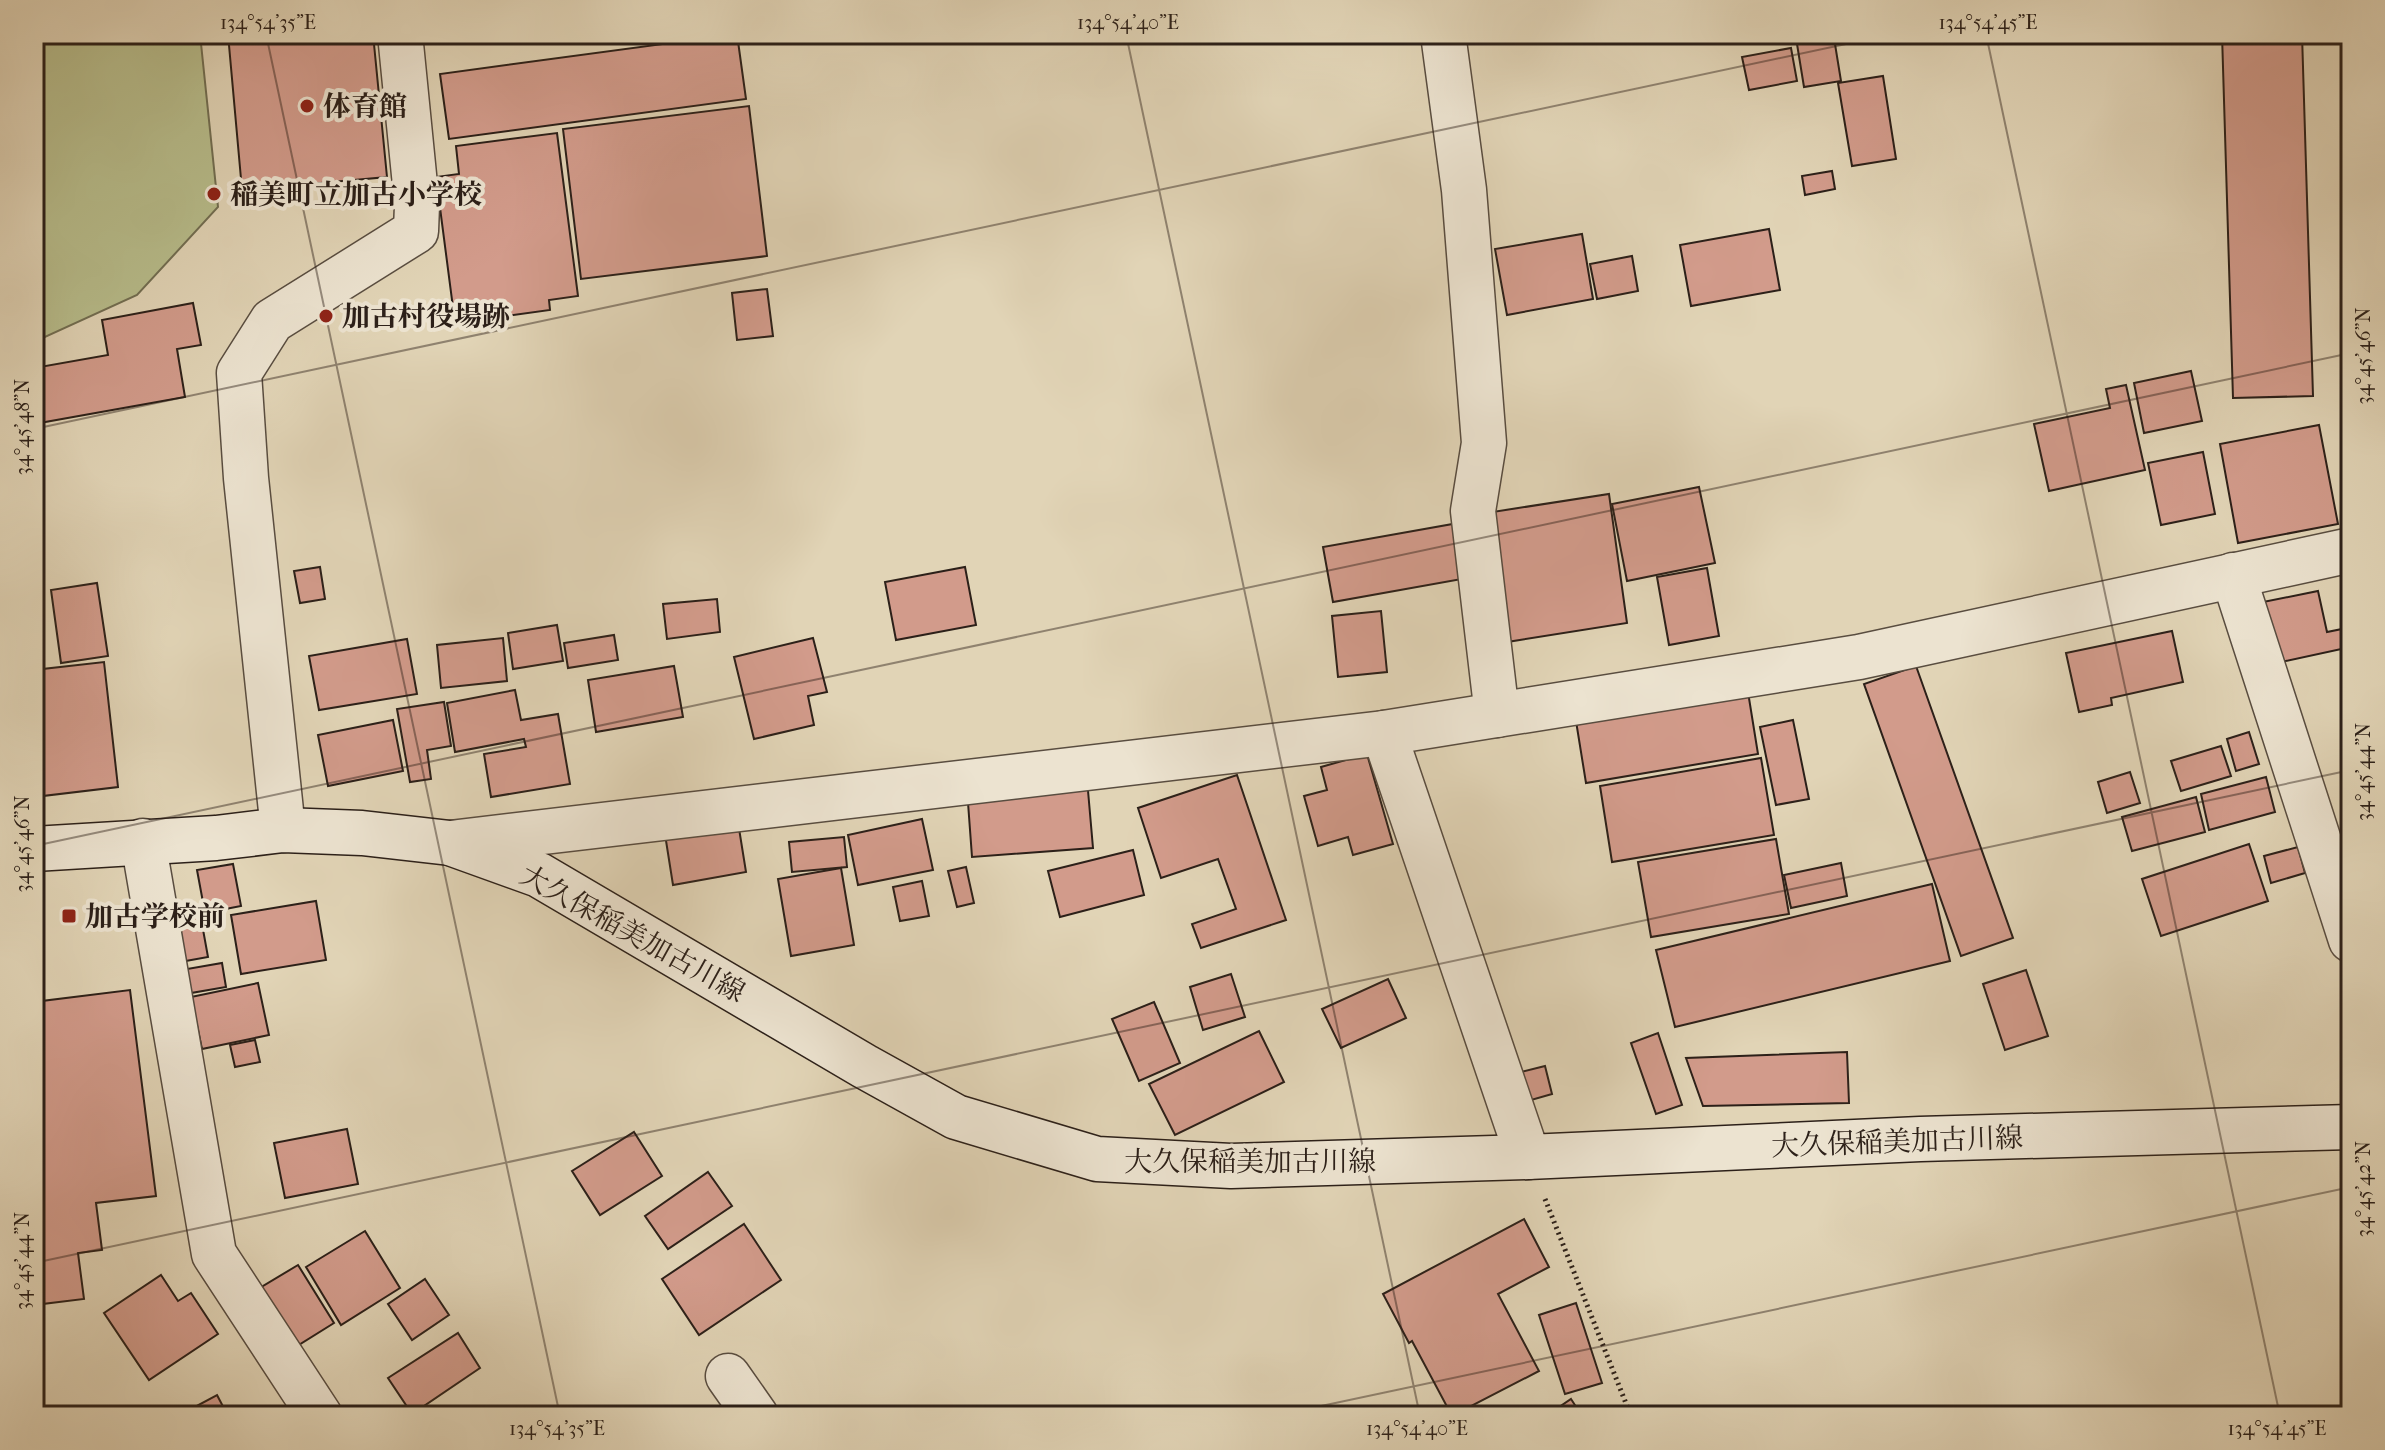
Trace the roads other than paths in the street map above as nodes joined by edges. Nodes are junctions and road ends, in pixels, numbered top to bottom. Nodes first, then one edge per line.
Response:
1 (400, 34) edge
2 (1443, 34) edge
3 (2351, 550) edge
4 (2233, 575) junction
5 (1497, 715) junction
6 (1384, 733) junction
7 (283, 830) junction
8 (143, 841) junction
9 (450, 843) junction
10 (34, 849) edge
11 (2351, 940) edge
12 (2351, 1127) edge
13 (1528, 1157) junction
14 (728, 1376) dead end
15 (320, 1416) edge
16 (756, 1416) edge

1 - 7 street
2 - 5 street
3 - 4 street
4 - 5 street
4 - 11 street
5 - 6 street
6 - 9 street
6 - 13 street
7 - 8 street, 大久保稲美加古川線
7 - 9 street, 大久保稲美加古川線
8 - 10 street, 大久保稲美加古川線
8 - 15 street
9 - 13 street, 大久保稲美加古川線
12 - 13 street, 大久保稲美加古川線
14 - 16 street

